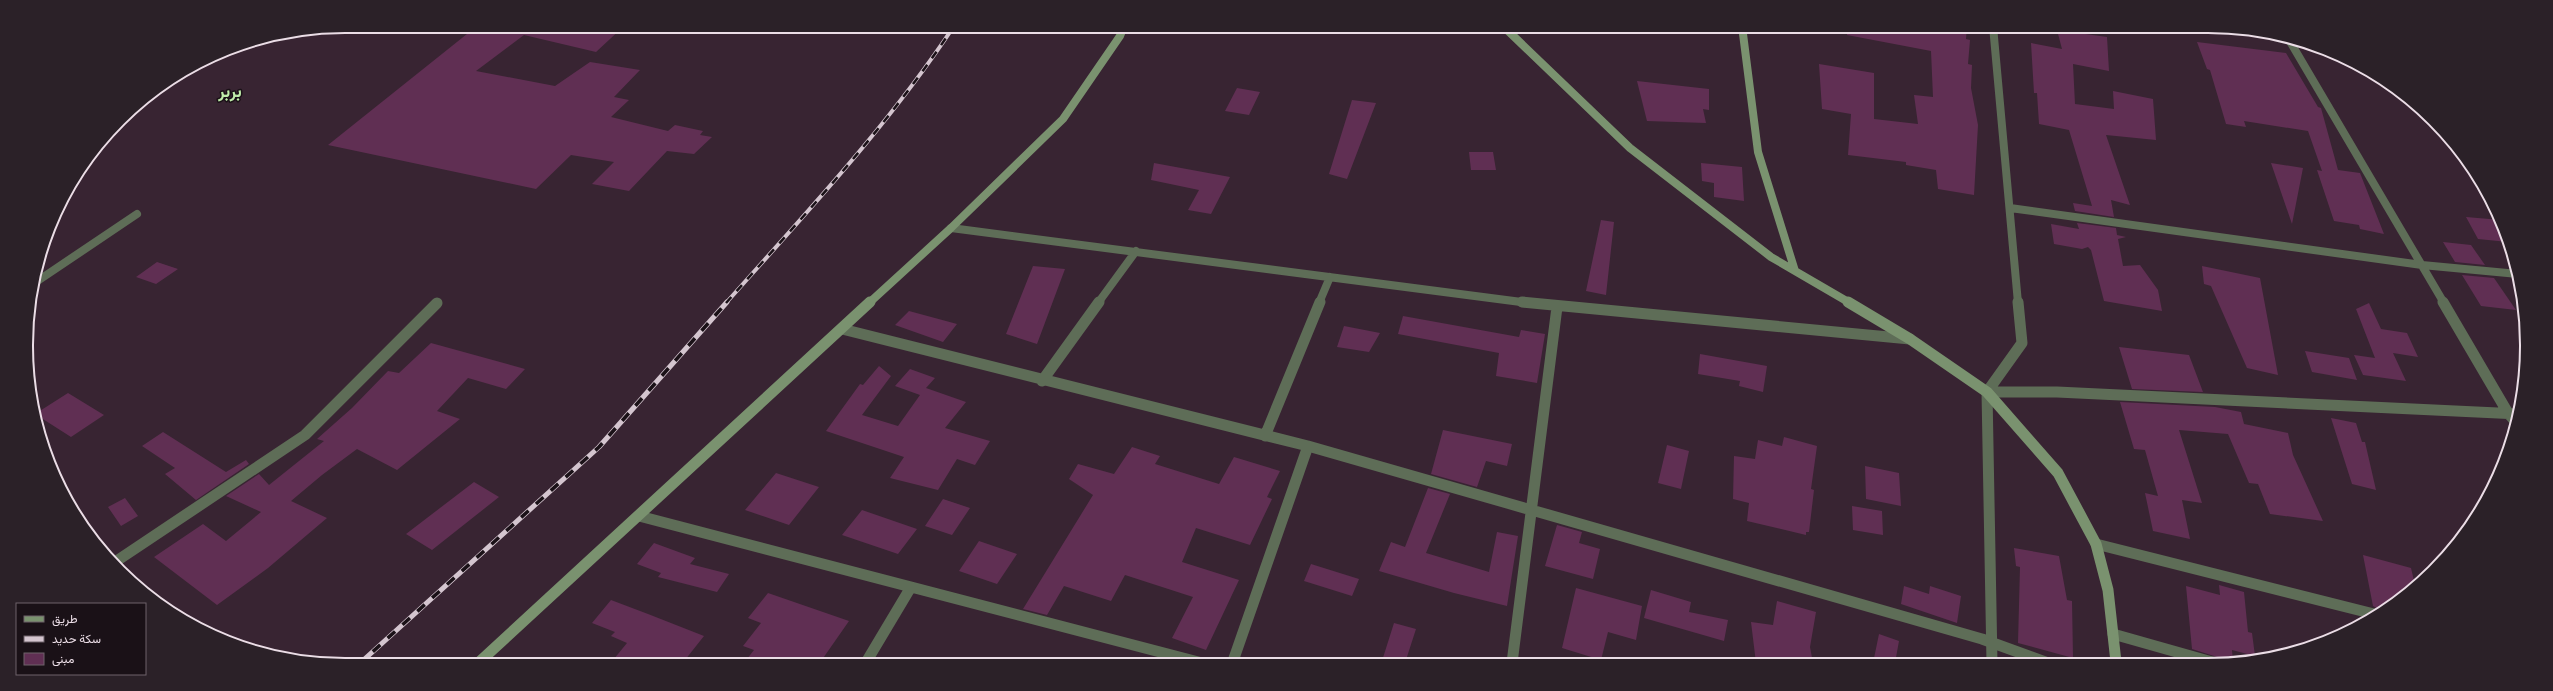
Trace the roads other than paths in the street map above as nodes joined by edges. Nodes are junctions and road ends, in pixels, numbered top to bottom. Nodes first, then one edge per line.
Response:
1 (1121, 33) edge
2 (1512, 33) edge
3 (1743, 33) edge
4 (1994, 33) edge
5 (2292, 45) edge
6 (2010, 208) junction
7 (137, 214) dead end
8 (951, 228) junction
9 (1136, 250) junction
10 (2422, 265) junction
11 (1795, 271) junction
12 (2511, 273) edge
13 (1330, 277) junction
14 (40, 280) edge
15 (437, 304) dead end
16 (1557, 307) junction
17 (842, 329) junction
18 (1910, 339) junction
19 (1042, 381) junction
20 (1987, 392) junction
21 (2513, 411) edge
22 (2512, 413) edge
23 (1266, 436) junction
24 (1308, 446) junction
25 (1532, 511) junction
26 (639, 516) junction
27 (2096, 544) junction
28 (119, 560) edge
29 (911, 587) junction
30 (2369, 613) edge
31 (2113, 634) junction
32 (1992, 643) junction
33 (484, 658) edge
34 (869, 658) edge
35 (1183, 658) edge
36 (1234, 658) edge
37 (1513, 658) edge
38 (1992, 658) edge
39 (2034, 658) edge
40 (2116, 658) edge
41 (2198, 658) edge

1 - 8 street
2 - 11 street
3 - 11 street
4 - 6 street
5 - 10 street
6 - 10 street
6 - 20 street
7 - 14 street
8 - 9 street
8 - 17 street
9 - 13 street
9 - 19 street
10 - 12 street
10 - 21 street
11 - 18 street
13 - 16 street
13 - 23 street
15 - 28 street
16 - 18 street
16 - 25 street
17 - 19 street
17 - 26 street
18 - 20 street
19 - 23 street
20 - 22 street
20 - 27 street
20 - 32 street
23 - 24 street
24 - 25 street
24 - 36 street
25 - 32 street
25 - 37 street
26 - 29 street
26 - 33 street
27 - 30 street
27 - 31 street
29 - 34 street
29 - 35 street
31 - 40 street
31 - 41 street
32 - 38 street
32 - 39 street

